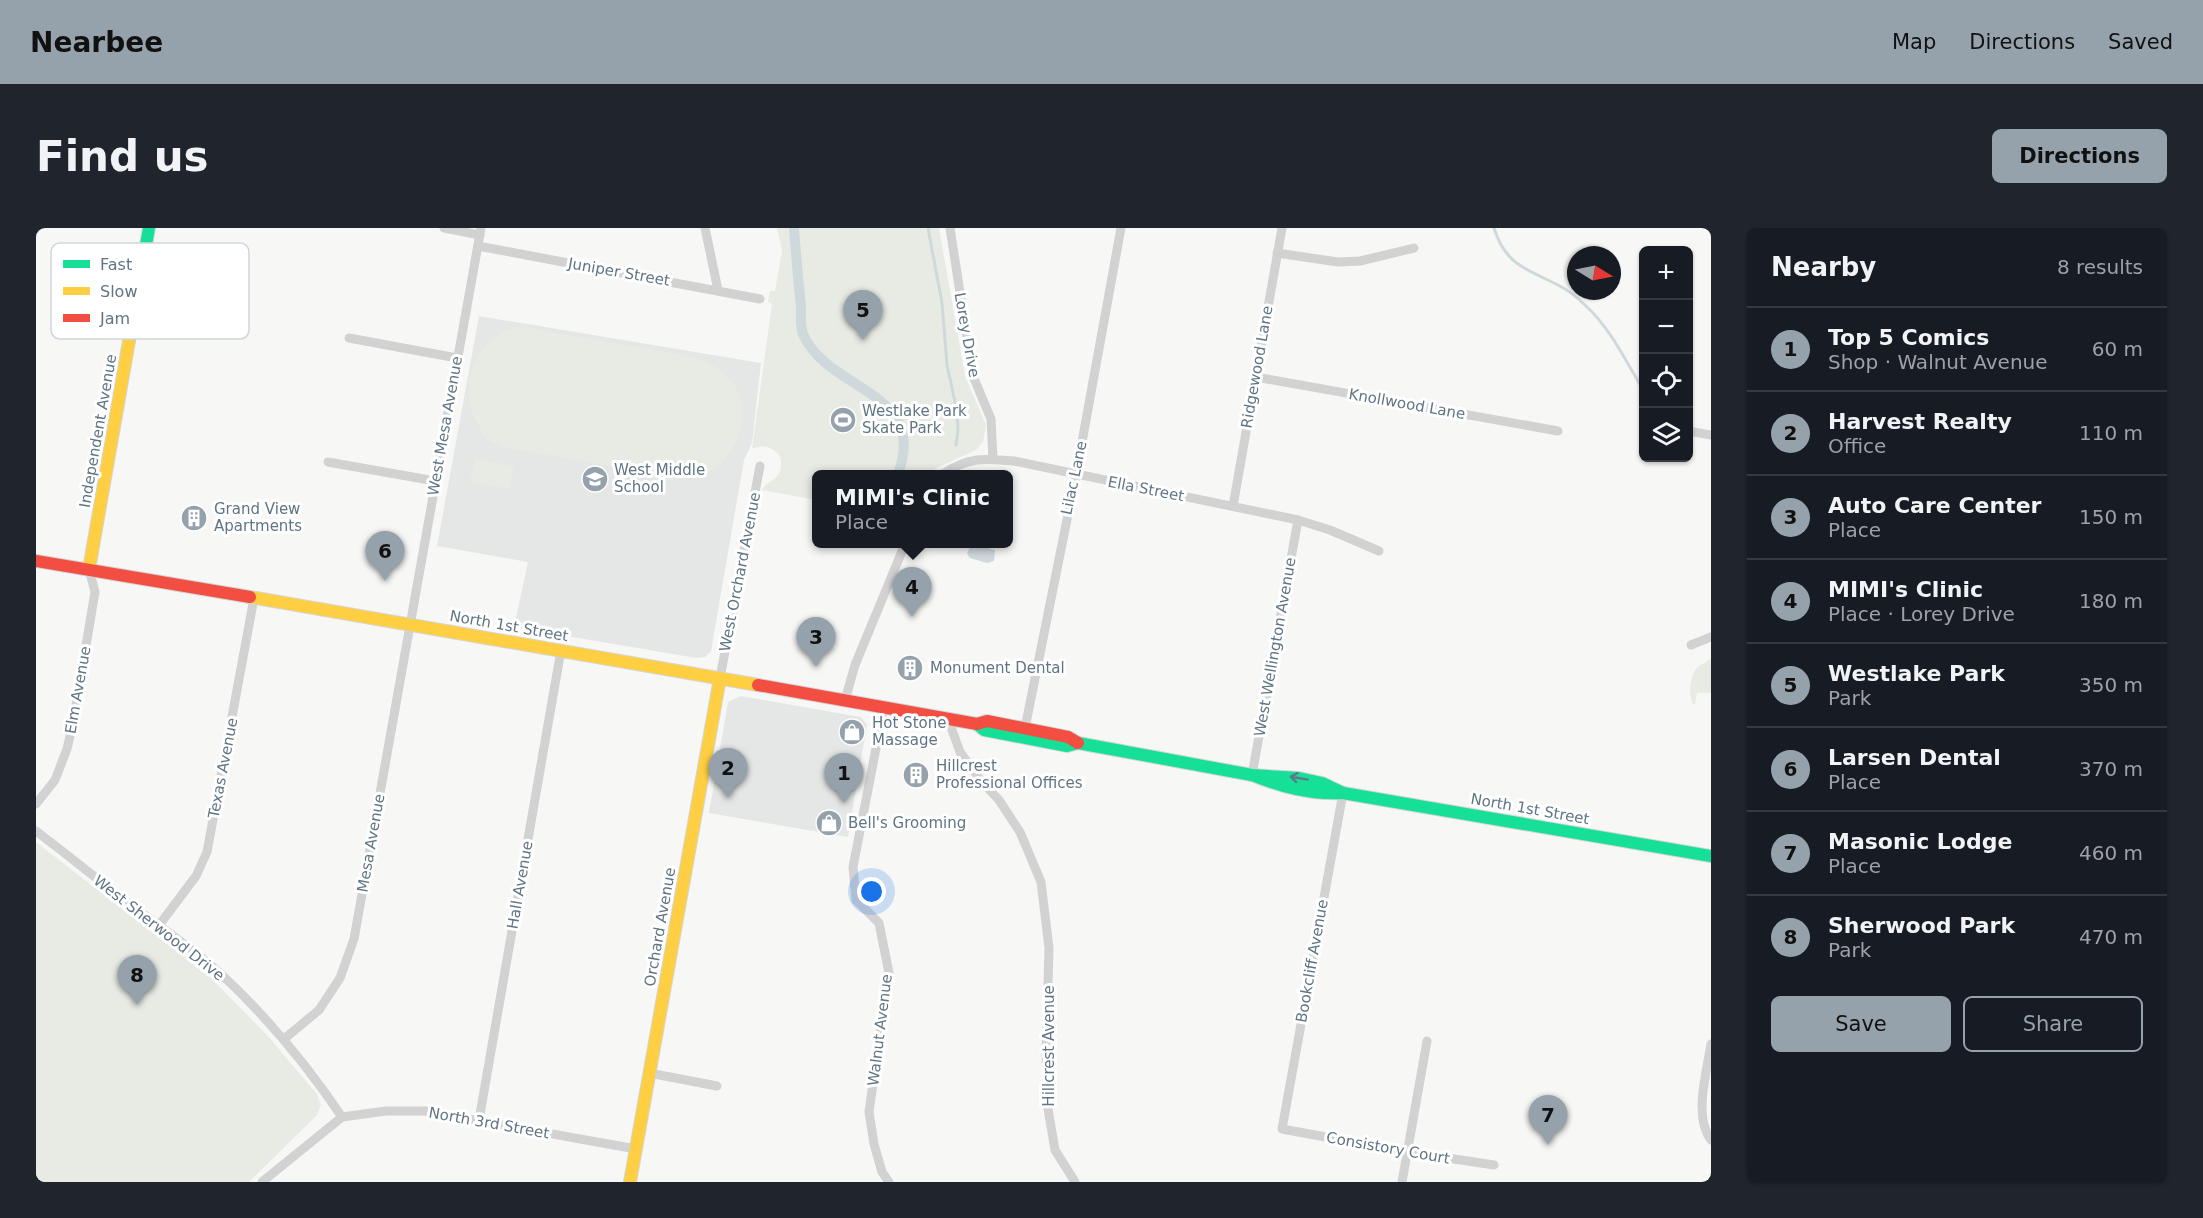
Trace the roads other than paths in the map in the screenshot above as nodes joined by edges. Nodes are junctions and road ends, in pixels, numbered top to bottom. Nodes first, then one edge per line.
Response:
1 (150, 228) edge
2 (444, 228) edge
3 (705, 228) edge
4 (950, 228) edge
5 (1121, 228) edge
6 (1282, 228) edge
7 (480, 231) edge
8 (147, 243) edge
9 (478, 246) junction
10 (1414, 248) dead end
11 (1277, 253) junction
12 (718, 290) junction
13 (760, 298) dead end
14 (349, 338) dead end
15 (130, 339) edge
16 (458, 358) junction
17 (1256, 377) junction
18 (1558, 431) dead end
19 (1693, 432) edge
20 (1711, 435) edge
21 (993, 459) junction
22 (328, 462) dead end
23 (760, 466) dead end
24 (950, 470) edge
25 (1076, 475) junction
26 (435, 481) junction
27 (1233, 506) junction
28 (1298, 520) junction
29 (903, 548) edge
30 (1379, 551) dead end
31 (36, 561) edge
32 (89, 569) junction
33 (254, 598) junction
34 (409, 624) junction
35 (1711, 637) edge
36 (1691, 645) dead end
37 (561, 650) junction
38 (720, 678) junction
39 (845, 700) junction
40 (884, 707) junction
41 (948, 719) junction
42 (977, 724) junction
43 (1025, 728) junction
44 (1078, 743) junction
45 (1252, 775) junction
46 (1343, 793) junction
47 (36, 804) edge
48 (36, 831) edge
49 (1711, 856) edge
50 (160, 924) junction
51 (284, 1039) junction
52 (1427, 1041) dead end
53 (1711, 1044) edge
54 (649, 1072) junction
55 (717, 1086) dead end
56 (342, 1117) junction
57 (479, 1120) junction
58 (1282, 1129) joint
59 (1711, 1140) edge
60 (636, 1149) junction
61 (1408, 1152) junction
62 (1494, 1165) dead end
63 (262, 1182) edge
64 (630, 1182) edge
65 (889, 1182) edge
66 (1075, 1182) edge
67 (1402, 1182) edge

1 - 8 main road, Independent Avenue
2 - 7 street
3 - 12 street
4 - 21 street, Lorey Drive
5 - 25 street, Lilac Lane
6 - 11 street, Ridgewood Lane
7 - 9 street, West Mesa Avenue
9 - 12 street, Juniper Street
9 - 16 street, West Mesa Avenue
10 - 11 street
11 - 17 street, Ridgewood Lane
12 - 13 street, Juniper Street
14 - 16 street
15 - 32 main road, Independent Avenue
16 - 26 street, West Mesa Avenue
17 - 18 street, Knollwood Lane
17 - 27 street, Ridgewood Lane
19 - 20 street
21 - 24 street
21 - 25 street, Ella Street
22 - 26 street
23 - 38 street, West Orchard Avenue
25 - 27 street, Ella Street
25 - 43 street, Lilac Lane
26 - 34 street, West Mesa Avenue
27 - 28 street, Ella Street
28 - 30 street, Ella Street
28 - 45 street, West Wellington Avenue
29 - 39 street
31 - 32 main road, North 1st Street
32 - 33 main road, North 1st Street
32 - 47 street, Elm Avenue
33 - 34 main road, North 1st Street
33 - 50 street, Texas Avenue
34 - 37 main road, North 1st Street
34 - 51 street, Mesa Avenue
35 - 36 street
37 - 38 main road, North 1st Street
37 - 57 street, Hall Avenue
38 - 39 main road, North 1st Street
38 - 54 main road, Orchard Avenue
39 - 40 main road, North 1st Street
40 - 41 main road, North 1st Street
40 - 65 street, Walnut Avenue
41 - 42 main road, North 1st Street
41 - 66 street, Hillcrest Avenue
42 - 43 main road, North 1st Street
42 - 44 main road, North 1st Street
43 - 44 main road, North 1st Street
44 - 45 main road, North 1st Street
45 - 46 main road, North 1st Street
46 - 49 main road, North 1st Street
46 - 58 street, Bookcliff Avenue
48 - 50 street, West Sherwood Drive
50 - 51 street, West Sherwood Drive
51 - 56 street, West Sherwood Drive
52 - 61 street
53 - 59 street
54 - 55 street
54 - 60 main road, Orchard Avenue
56 - 57 street, North 3rd Street
56 - 63 street
57 - 60 street, North 3rd Street
58 - 61 street, Consistory Court
60 - 64 main road, Orchard Avenue
61 - 62 street, Consistory Court
61 - 67 street

